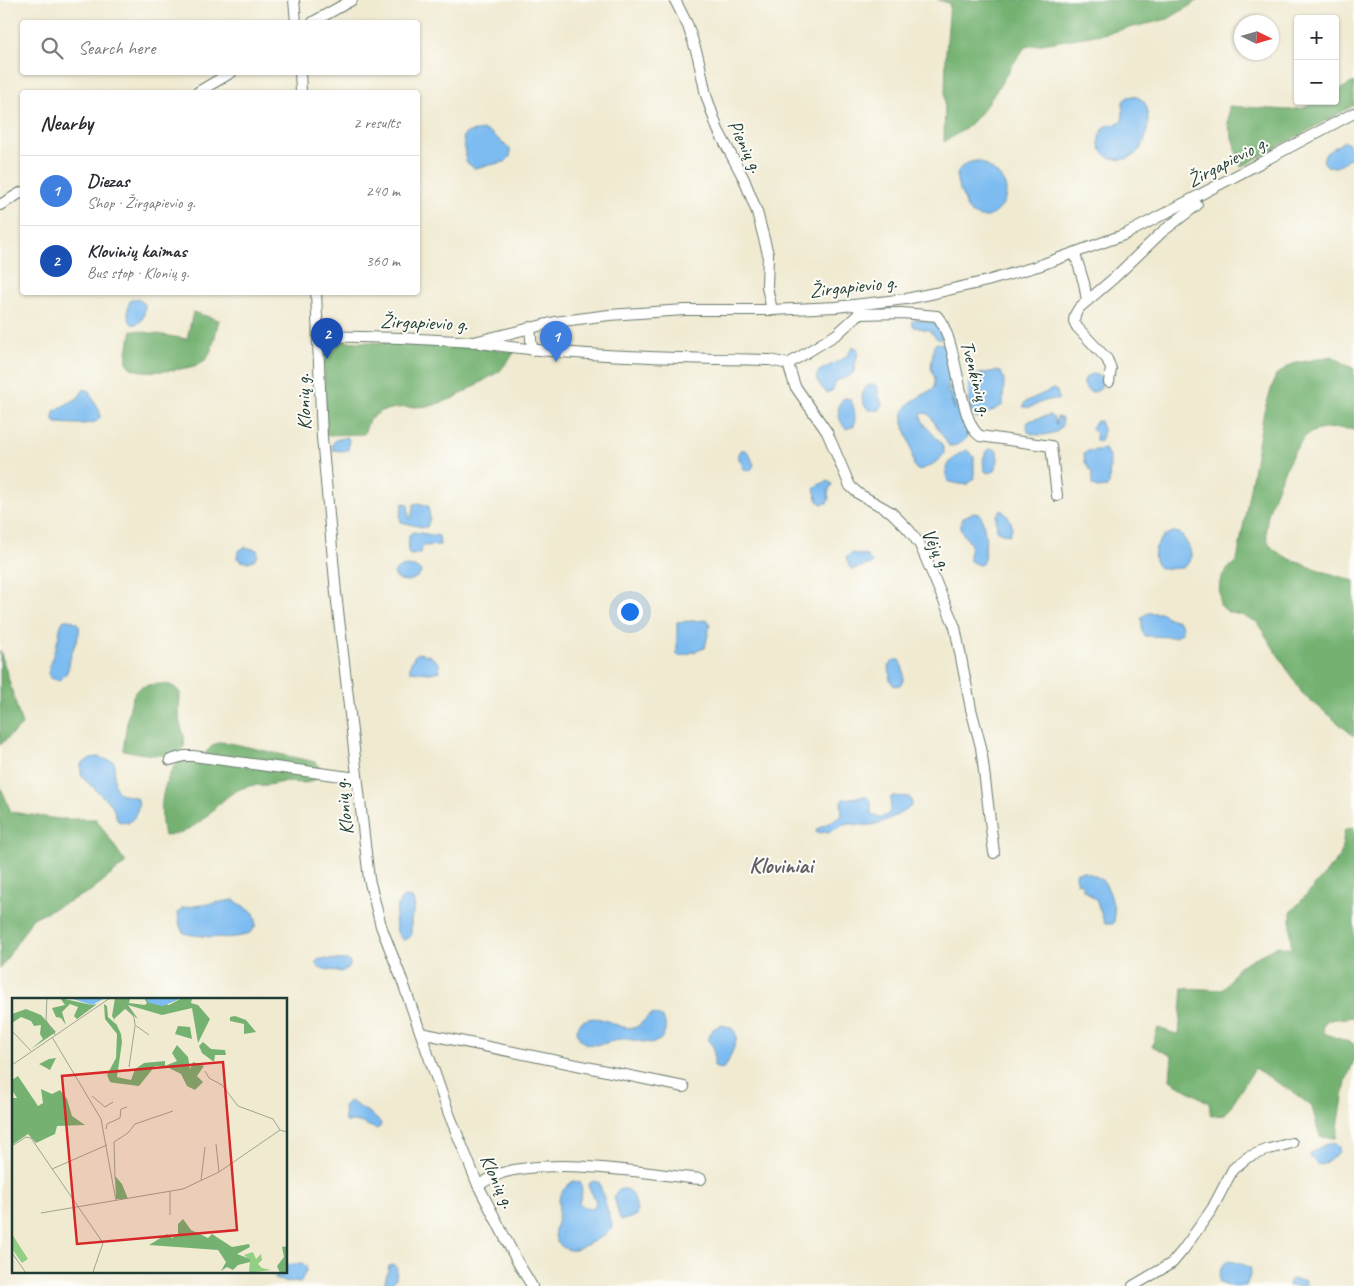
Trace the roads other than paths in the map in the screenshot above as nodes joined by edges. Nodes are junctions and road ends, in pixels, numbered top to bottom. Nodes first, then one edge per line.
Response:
1 (294, 0) edge
2 (352, 0) edge
3 (675, 0) edge
4 (296, 20) edge
5 (317, 20) edge
6 (227, 75) edge
7 (300, 75) edge
8 (201, 90) edge
9 (301, 90) edge
10 (1354, 113) edge
11 (20, 193) edge
12 (0, 205) edge
13 (1197, 205) dead end
14 (1075, 254) junction
15 (316, 295) edge
16 (1088, 301) junction
17 (859, 309) junction
18 (772, 310) junction
19 (530, 327) junction
20 (318, 336) junction
21 (474, 342) junction
22 (532, 350) junction
23 (788, 364) junction
24 (1110, 382) dead end
25 (1057, 496) dead end
26 (170, 760) dead end
27 (357, 778) junction
28 (994, 853) dead end
29 (421, 1033) junction
30 (684, 1088) dead end
31 (1292, 1143) dead end
32 (701, 1179) dead end
33 (478, 1184) junction
34 (532, 1286) edge
35 (1133, 1286) edge

1 - 4 street
2 - 5 street
3 - 18 street, Pienių g.
6 - 8 street
7 - 9 street
10 - 14 street, Žirgapievio g.
11 - 12 street
13 - 16 street
14 - 16 street
14 - 17 street, Žirgapievio g.
15 - 20 street, Klonių g.
16 - 24 street
17 - 18 street, Žirgapievio g.
17 - 23 street
17 - 25 street, Tvenkinių g.
18 - 19 street, Žirgapievio g.
19 - 21 street, Žirgapievio g.
19 - 22 street
20 - 21 street, Žirgapievio g.
20 - 27 street, Klonių g.
21 - 22 street
22 - 23 street
23 - 28 street, Vėjų g.
26 - 27 street
27 - 29 street, Klonių g.
29 - 30 street
29 - 33 street, Klonių g.
31 - 35 street
32 - 33 street
33 - 34 street, Klonių g.

